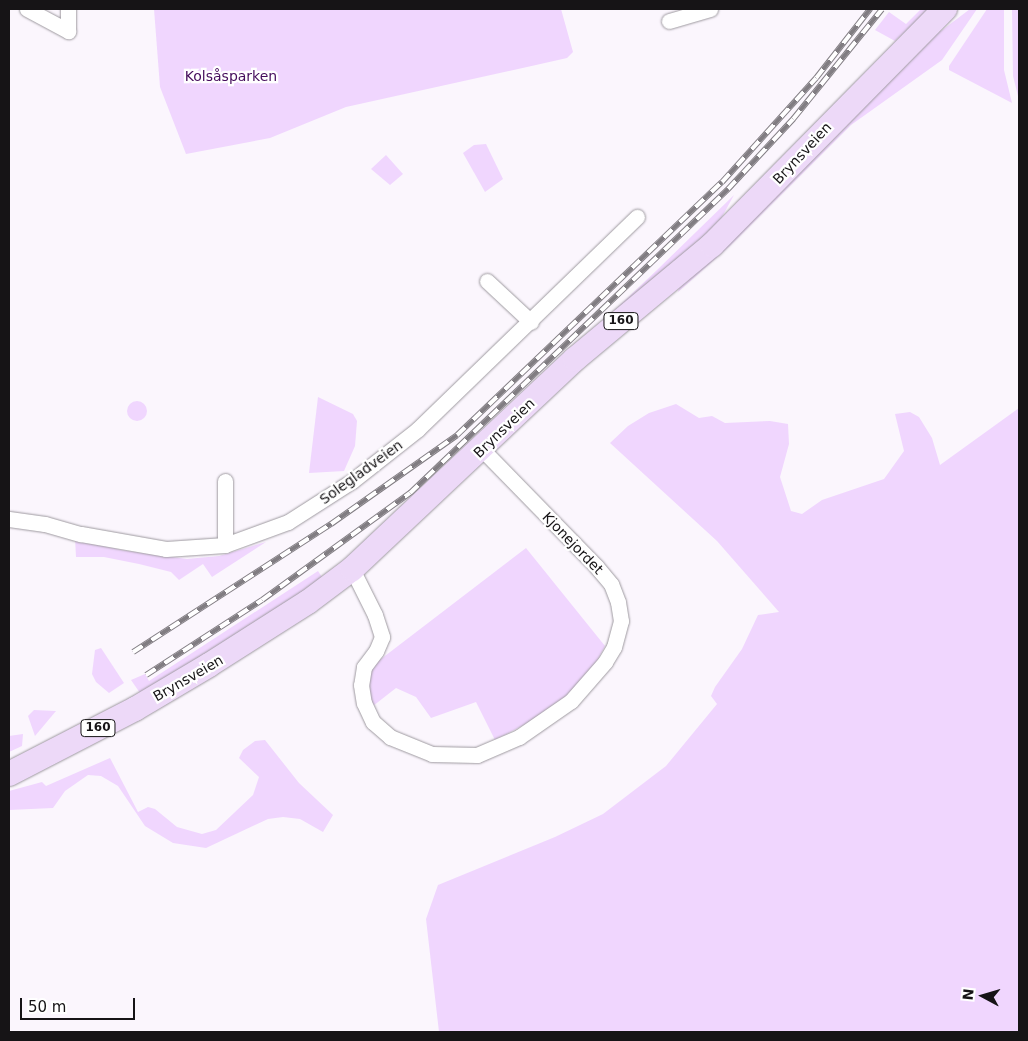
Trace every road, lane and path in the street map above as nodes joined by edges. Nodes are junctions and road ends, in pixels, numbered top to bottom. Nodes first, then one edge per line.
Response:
1 (27, 9) edge
2 (68, 9) edge
3 (710, 9) edge
4 (945, 9) edge
5 (669, 21) dead end
6 (637, 217) dead end
7 (487, 281) dead end
8 (531, 322) junction
9 (482, 449) junction
10 (224, 480) dead end
11 (9, 519) edge
12 (225, 545) junction
13 (352, 569) junction
14 (9, 774) edge

1 - 2 street
3 - 5 street
4 - 9 main road, Brynsveien / 160
6 - 8 street, Solegladveien
7 - 8 street
8 - 12 street, Solegladveien
9 - 13 main road, Brynsveien / 160
9 - 13 street, Kjonejordet
10 - 12 street
11 - 12 street, Solegladveien
13 - 14 main road, Brynsveien / 160

